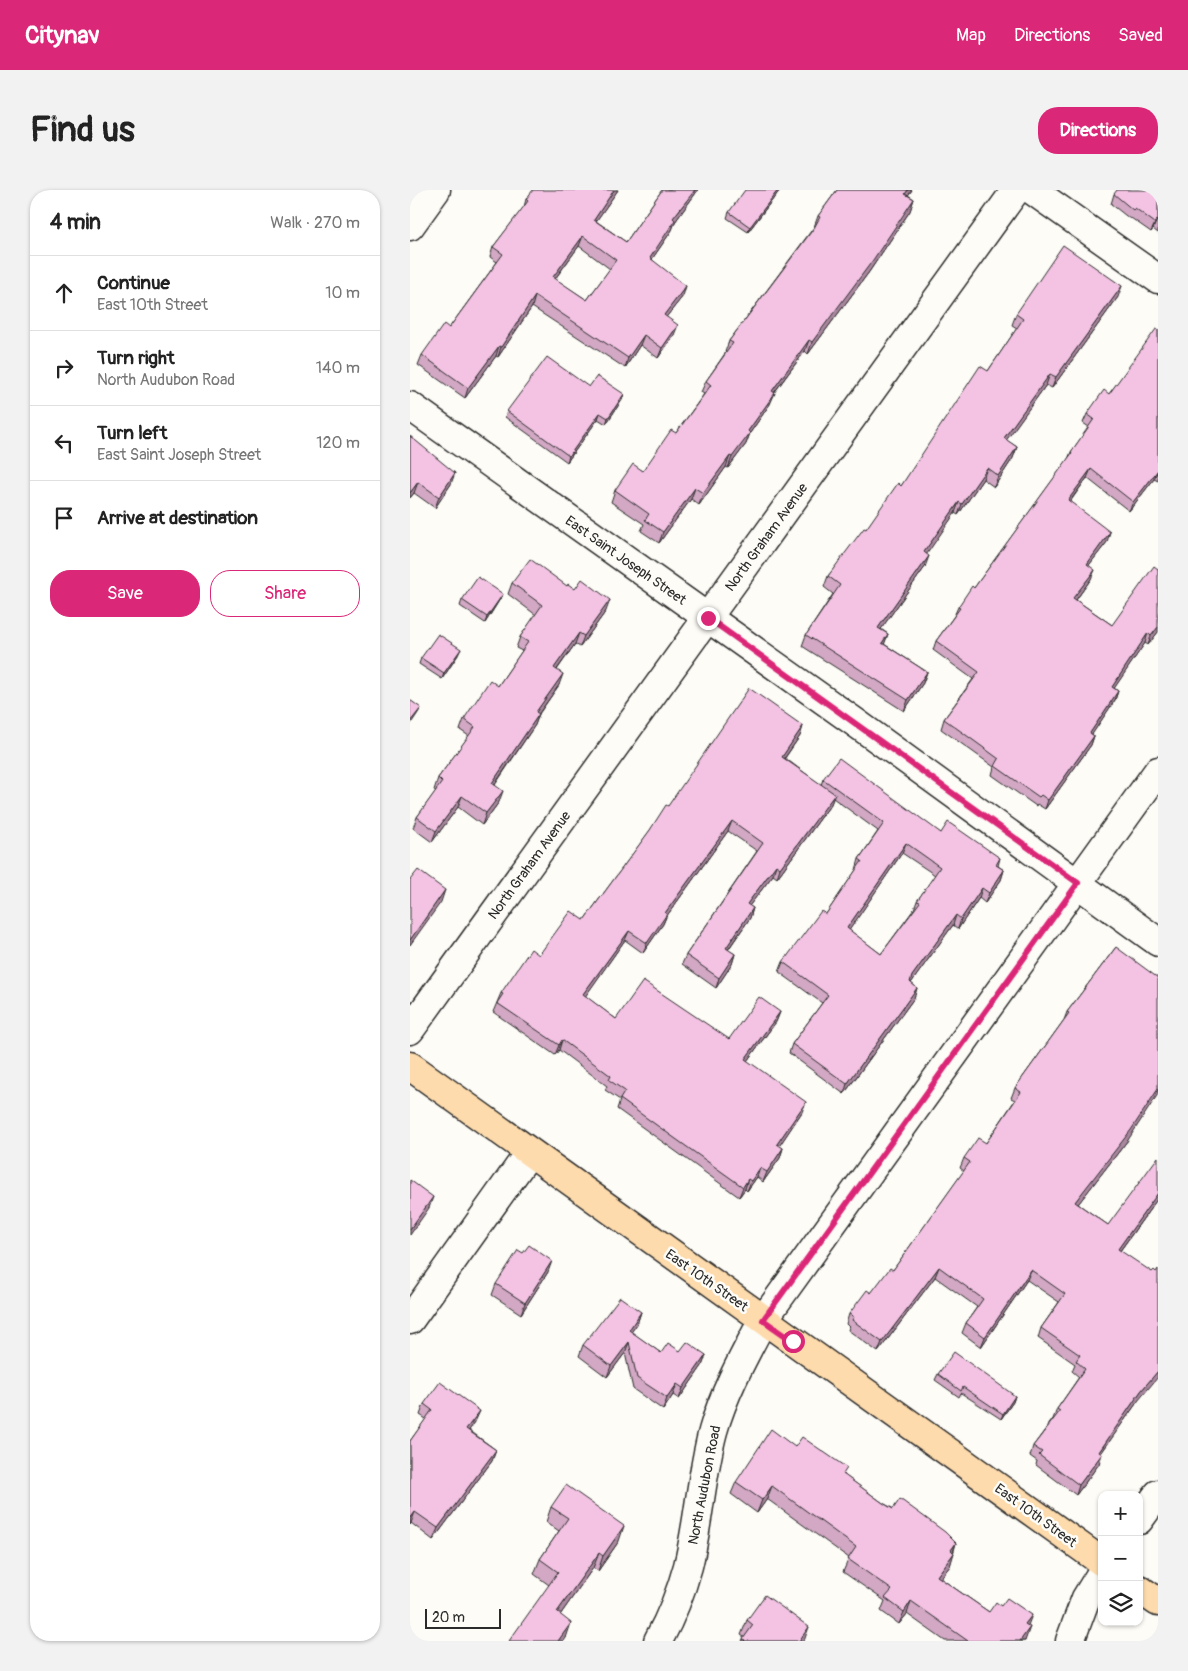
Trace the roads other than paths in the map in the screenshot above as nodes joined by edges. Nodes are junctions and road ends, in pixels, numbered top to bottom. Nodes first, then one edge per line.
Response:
1 (436, 190) edge
2 (1016, 190) edge
3 (1032, 190) edge
4 (410, 226) edge
5 (1158, 280) edge
6 (410, 406) edge
7 (708, 618) junction
8 (1158, 771) edge
9 (1078, 883) junction
10 (1158, 942) edge
11 (410, 1030) edge
12 (410, 1066) edge
13 (530, 1153) junction
14 (410, 1320) edge
15 (763, 1320) junction
16 (1158, 1494) edge
17 (1143, 1515) edge
18 (1098, 1559) edge
19 (1098, 1578) edge
20 (1143, 1592) edge
21 (1158, 1602) edge
22 (658, 1641) edge
23 (1070, 1641) edge

1 - 4 street
2 - 7 street, North Graham Avenue
3 - 5 street
6 - 7 street, East Saint Joseph Street
7 - 9 street, East Saint Joseph Street
7 - 11 street, North Graham Avenue
8 - 9 street, North Audubon Road
9 - 10 street, East Saint Joseph Street
9 - 15 street, North Audubon Road
12 - 13 main road, East 10th Street
13 - 14 street
13 - 15 main road, East 10th Street
15 - 18 main road, East 10th Street
15 - 22 street, North Audubon Road
16 - 17 street
19 - 23 street
20 - 21 main road

